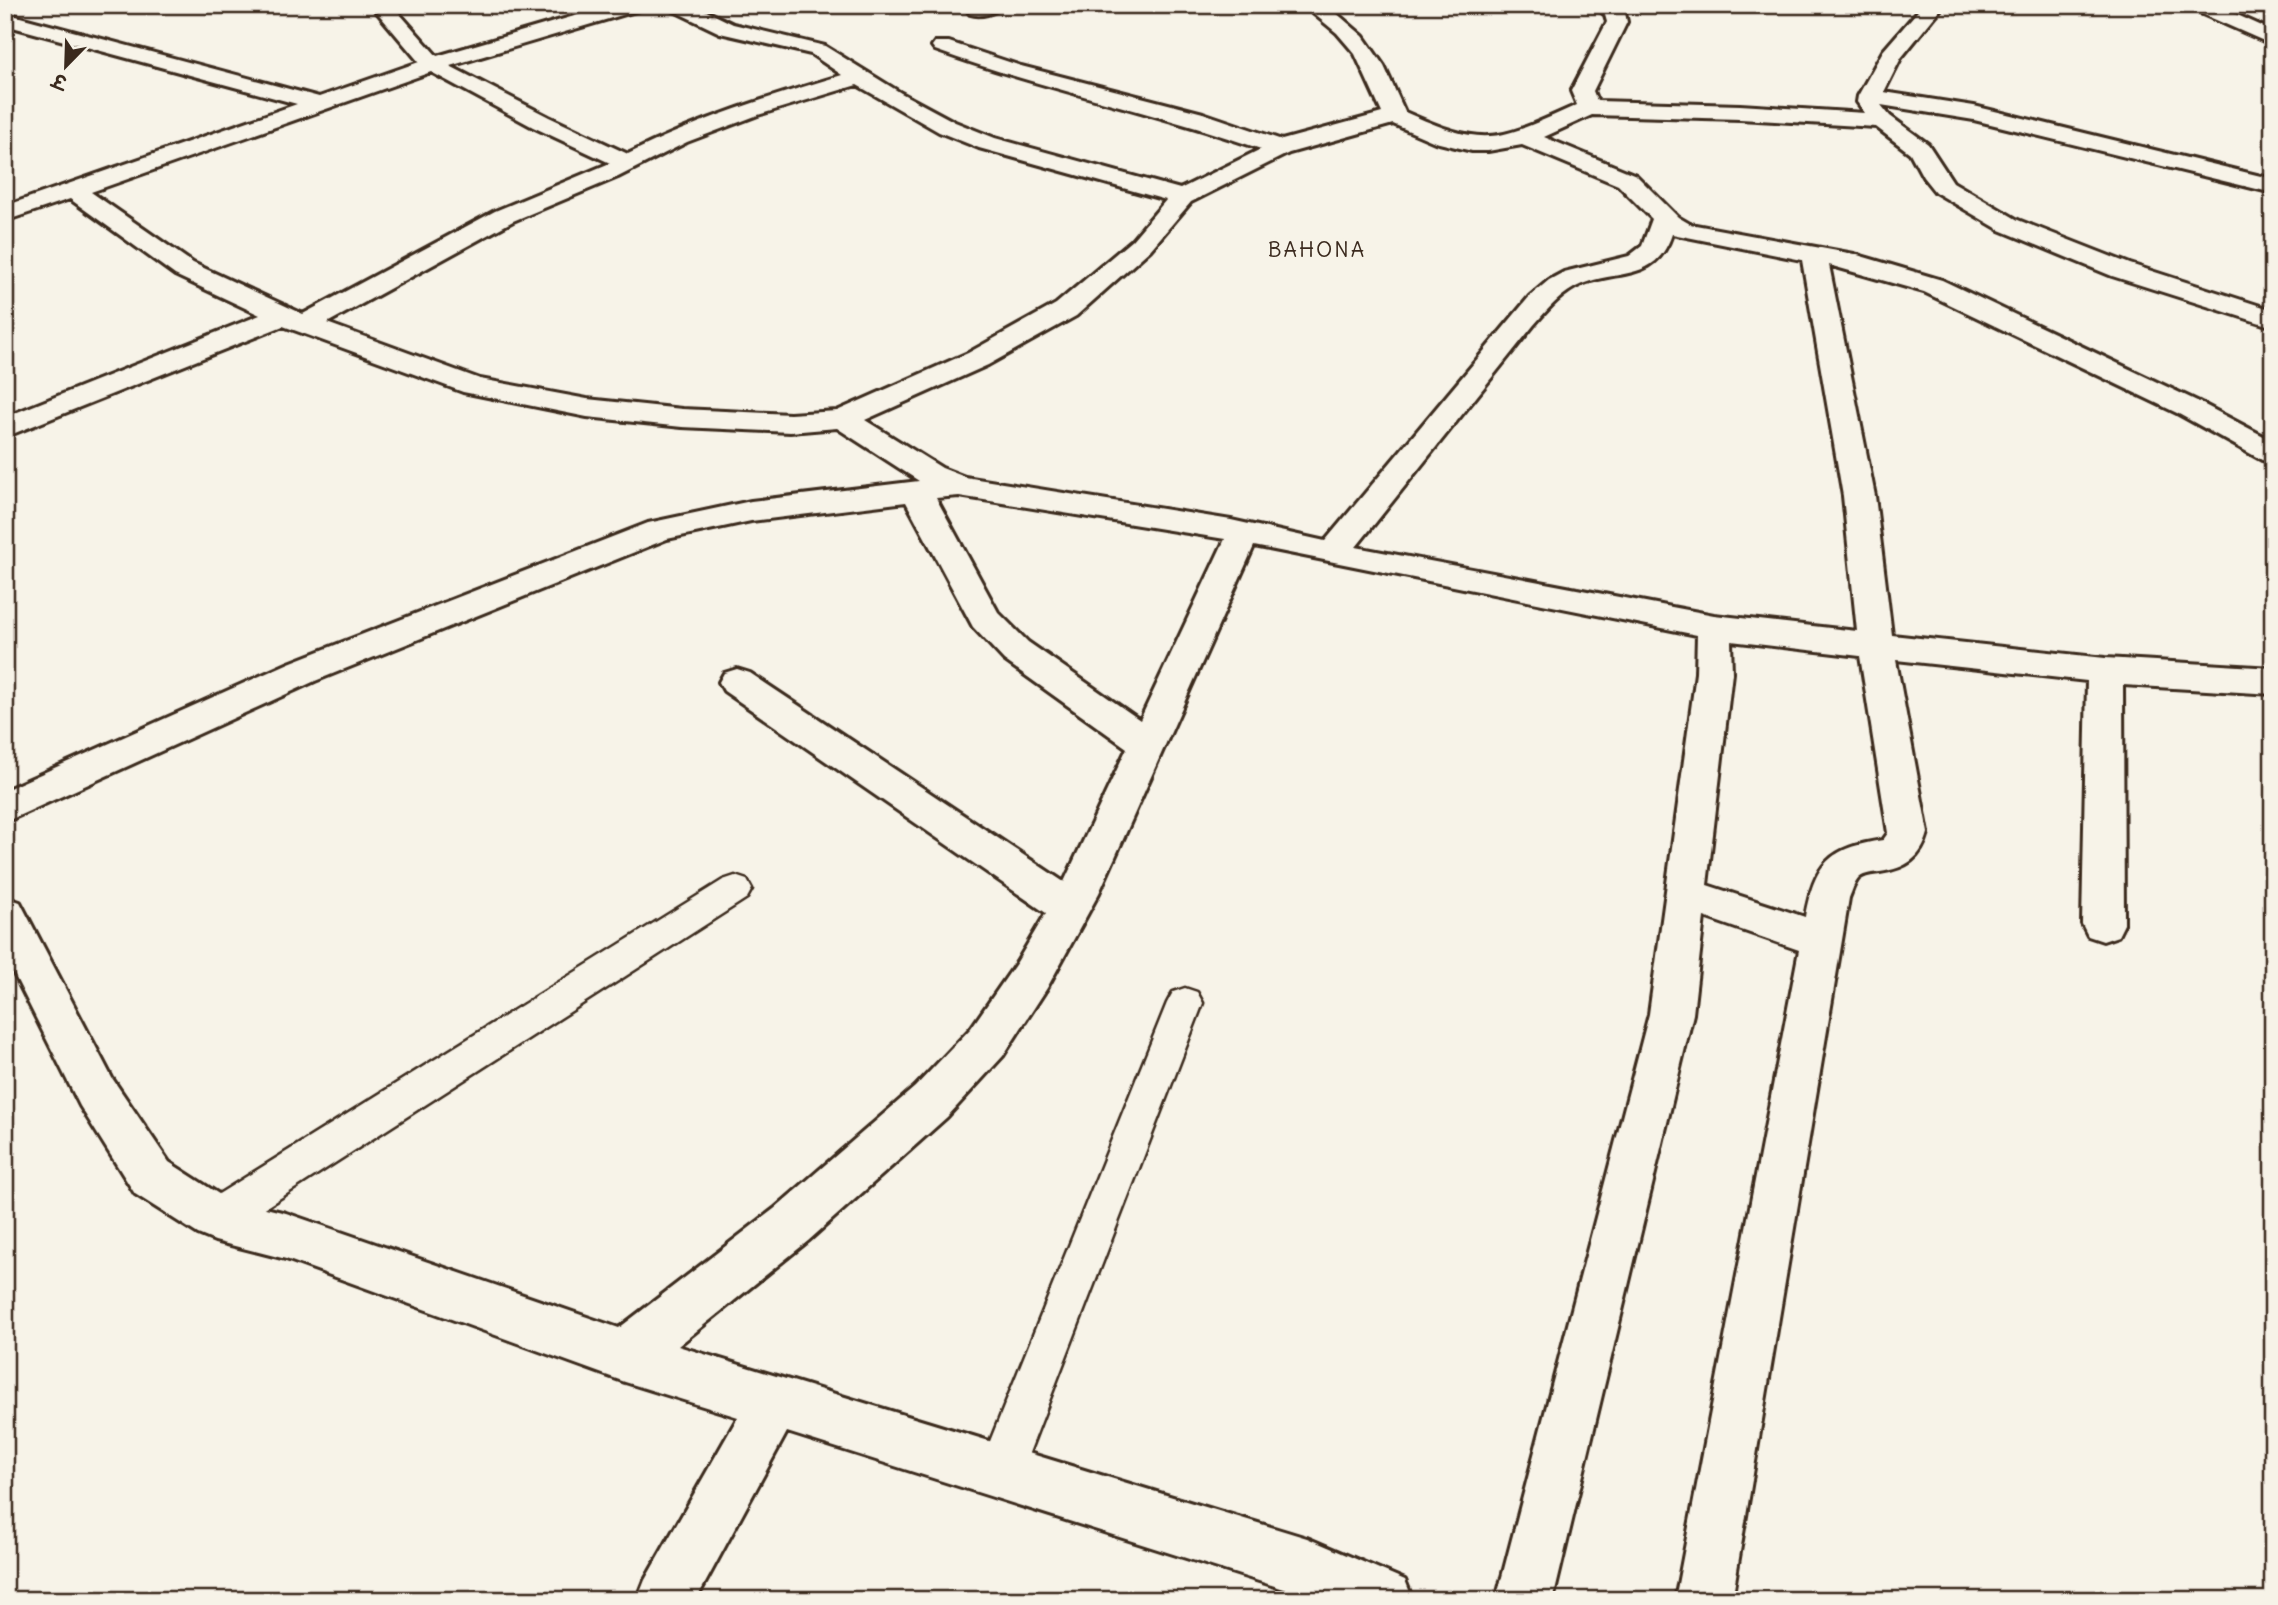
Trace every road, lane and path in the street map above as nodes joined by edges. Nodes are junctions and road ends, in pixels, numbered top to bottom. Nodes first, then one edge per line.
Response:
1 (381, 5) edge
2 (635, 5) edge
3 (677, 5) edge
4 (1313, 5) edge
5 (1604, 5) edge
6 (1934, 5) edge
7 (2198, 5) edge
8 (529, 14) dead end
9 (5, 19) edge
10 (544, 32) junction
11 (2273, 39) edge
12 (942, 46) dead end
13 (433, 65) junction
14 (859, 77) junction
15 (1869, 96) junction
16 (317, 103) junction
17 (1589, 108) junction
18 (1395, 116) junction
19 (1882, 121) junction
20 (1524, 136) junction
21 (1281, 149) junction
22 (629, 163) junction
23 (2273, 186) edge
24 (74, 191) junction
25 (1182, 197) junction
26 (5, 214) edge
27 (1665, 218) junction
28 (1814, 255) junction
29 (2273, 319) edge
30 (295, 320) junction
31 (843, 419) junction
32 (5, 428) edge
33 (2273, 453) edge
34 (959, 486) junction
35 (916, 491) junction
36 (1244, 533) junction
37 (1333, 553) junction
38 (1714, 627) junction
39 (1875, 646) junction
40 (2105, 671) junction
41 (737, 681) dead end
42 (2273, 681) edge
43 (1147, 744) junction
44 (5, 807) edge
45 (735, 889) dead end
46 (1687, 895) junction
47 (1070, 908) junction
48 (5, 914) edge
49 (2104, 924) dead end
50 (1821, 940) junction
51 (1185, 1003) dead end
52 (215, 1218) junction
53 (625, 1356) junction
54 (775, 1402) junction
55 (1000, 1471) junction
56 (665, 1600) edge
57 (1385, 1600) edge
58 (1524, 1600) edge
59 (1703, 1600) edge

1 - 13 street
2 - 10 street
3 - 14 street
4 - 18 street
5 - 17 street
6 - 15 street
7 - 11 street
8 - 10 street
9 - 16 street
10 - 13 street
12 - 21 street
13 - 16 street
13 - 22 street
14 - 22 street
14 - 25 street
15 - 19 street
15 - 23 street
16 - 24 street
17 - 19 street
17 - 20 street
18 - 20 street
18 - 21 street
19 - 29 street
20 - 27 street
21 - 25 street
22 - 30 street
24 - 26 street
24 - 30 street
25 - 31 street
27 - 28 street
27 - 37 street
28 - 33 street
28 - 39 street
30 - 31 street
30 - 32 street
31 - 34 street
34 - 35 street
34 - 36 street
35 - 43 street
35 - 44 street
36 - 37 street
36 - 43 street
37 - 38 street
38 - 39 street
38 - 46 street
39 - 40 street
39 - 50 street
40 - 42 street
40 - 49 street
41 - 47 street
43 - 47 street
45 - 52 lane
46 - 50 street
46 - 58 street
47 - 53 street
48 - 52 street
50 - 59 street
51 - 55 lane
52 - 53 street
53 - 54 street
54 - 55 street
54 - 56 street
55 - 57 street

